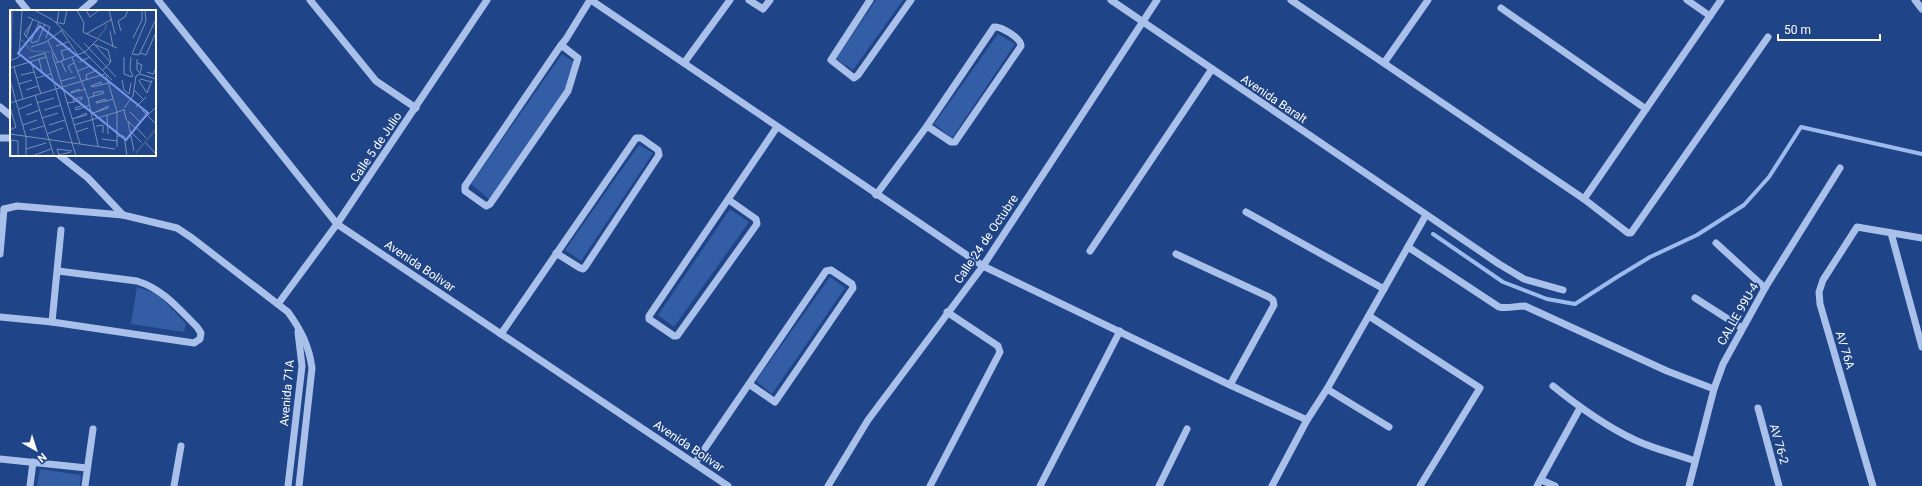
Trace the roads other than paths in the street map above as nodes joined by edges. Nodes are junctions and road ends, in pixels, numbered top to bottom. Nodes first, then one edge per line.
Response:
1 (19, 0) edge
2 (94, 0) edge
3 (158, 0) edge
4 (310, 0) edge
5 (487, 0) edge
6 (590, 0) edge
7 (730, 0) edge
8 (749, 0) edge
9 (770, 0) edge
10 (870, 0) edge
11 (911, 0) edge
12 (1111, 0) edge
13 (1157, 0) edge
14 (1291, 0) edge
15 (1428, 0) edge
16 (1686, 0) edge
17 (1721, 0) edge
18 (1915, 0) edge
19 (1501, 8) dead end
20 (1922, 9) edge
21 (27, 10) edge
22 (82, 10) edge
23 (1710, 16) junction
24 (1142, 21) junction
25 (1768, 36) dead end
26 (561, 45) junction
27 (684, 63) junction
28 (1384, 63) junction
29 (1212, 69) junction
30 (0, 107) edge
31 (416, 108) junction
32 (1646, 109) junction
33 (10, 115) edge
34 (927, 126) junction
35 (777, 127) junction
36 (60, 156) edge
37 (1840, 168) dead end
38 (876, 195) junction
39 (1584, 199) junction
40 (729, 200) junction
41 (2, 212) edge
42 (1246, 212) dead end
43 (123, 215) junction
44 (1426, 215) junction
45 (337, 224) junction
46 (2, 229) edge
47 (61, 230) dead end
48 (1891, 233) junction
49 (1922, 238) edge
50 (1716, 242) dead end
51 (1408, 247) junction
52 (1090, 251) dead end
53 (556, 253) junction
54 (0, 254) edge
55 (1176, 254) dead end
56 (982, 266) junction
57 (58, 271) junction
58 (1765, 288) junction
59 (1384, 289) junction
60 (1563, 290) dead end
61 (1695, 298) dead end
62 (278, 304) junction
63 (947, 312) junction
64 (1369, 316) junction
65 (0, 317) edge
66 (52, 322) junction
67 (296, 324) junction
68 (1742, 328) junction
69 (1120, 331) junction
70 (501, 334) junction
71 (1922, 347) edge
72 (749, 384) junction
73 (1230, 385) junction
74 (1553, 386) dead end
75 (1714, 389) junction
76 (1327, 390) junction
77 (1580, 408) junction
78 (1758, 408) dead end
79 (1307, 420) junction
80 (1389, 427) dead end
81 (1187, 429) dead end
82 (93, 430) dead end
83 (181, 446) dead end
84 (0, 459) edge
85 (1696, 461) junction
86 (33, 462) junction
87 (695, 463) junction
88 (87, 468) junction
89 (1539, 483) edge
90 (30, 486) edge
91 (85, 486) edge
92 (174, 486) edge
93 (288, 486) edge
94 (299, 486) edge
95 (728, 486) edge
96 (828, 486) edge
97 (930, 486) edge
98 (1040, 486) edge
99 (1159, 486) edge
100 (1272, 486) edge
101 (1420, 486) edge
102 (1555, 486) edge
103 (1689, 486) edge
104 (1779, 486) edge
105 (1873, 486) edge

1 - 21 street
2 - 22 street
3 - 45 street, Avenida Bolivar
4 - 31 street
5 - 31 street, Calle 5 de Julio
6 - 26 street
6 - 27 street
7 - 27 street
8 - 9 street
10 - 11 street
12 - 24 street, Avenida Baralt
13 - 24 street, Calle 24 de Octubre
14 - 28 street
15 - 28 street
16 - 23 street
17 - 23 street
18 - 20 street
19 - 32 street
23 - 32 street
24 - 29 street, Avenida Baralt
24 - 56 street, Calle 24 de Octubre
25 - 39 street
26 - 26 street
27 - 35 street
28 - 39 street
29 - 44 street, Avenida Baralt
29 - 52 street
30 - 33 street
31 - 45 street, Calle 5 de Julio
32 - 39 street
34 - 34 street
34 - 38 street
35 - 38 street
35 - 40 street
36 - 43 street
37 - 58 street, CALLE 99U-4
38 - 56 street
40 - 40 street
41 - 43 street
41 - 46 street
42 - 59 street
43 - 62 street
44 - 51 street
44 - 60 street, Avenida Baralt
45 - 62 street, Calle 5 de Julio
45 - 70 street, Avenida Bolivar
46 - 54 street
47 - 57 street
48 - 49 street
48 - 71 street
48 - 105 street, AV 76A
50 - 58 street
51 - 59 street
51 - 75 street
53 - 53 street
53 - 70 street
55 - 73 street
56 - 63 street, Calle 24 de Octubre
56 - 69 street
57 - 66 street
57 - 66 street
58 - 68 street, CALLE 99U-4
59 - 64 street
61 - 68 street
62 - 67 street
63 - 96 street, Calle 24 de Octubre
63 - 97 street
64 - 76 street
64 - 101 street
65 - 66 street
67 - 93 street, Avenida 71A
67 - 94 street, Avenida 71A
68 - 75 street, CALLE 99U-4
69 - 73 street
69 - 98 street
70 - 87 street, Avenida Bolivar
72 - 72 street
72 - 87 street
73 - 79 street
74 - 77 street
75 - 85 street, CALLE 99U-4
76 - 79 street
76 - 80 street
77 - 85 street
77 - 89 street
78 - 104 street, AV 76-2
79 - 100 street
81 - 99 street
82 - 88 street
83 - 92 street
84 - 86 street
85 - 103 street, CALLE 99U-4
86 - 88 street
86 - 90 street
87 - 95 street, Avenida Bolivar
88 - 91 street
89 - 102 street

